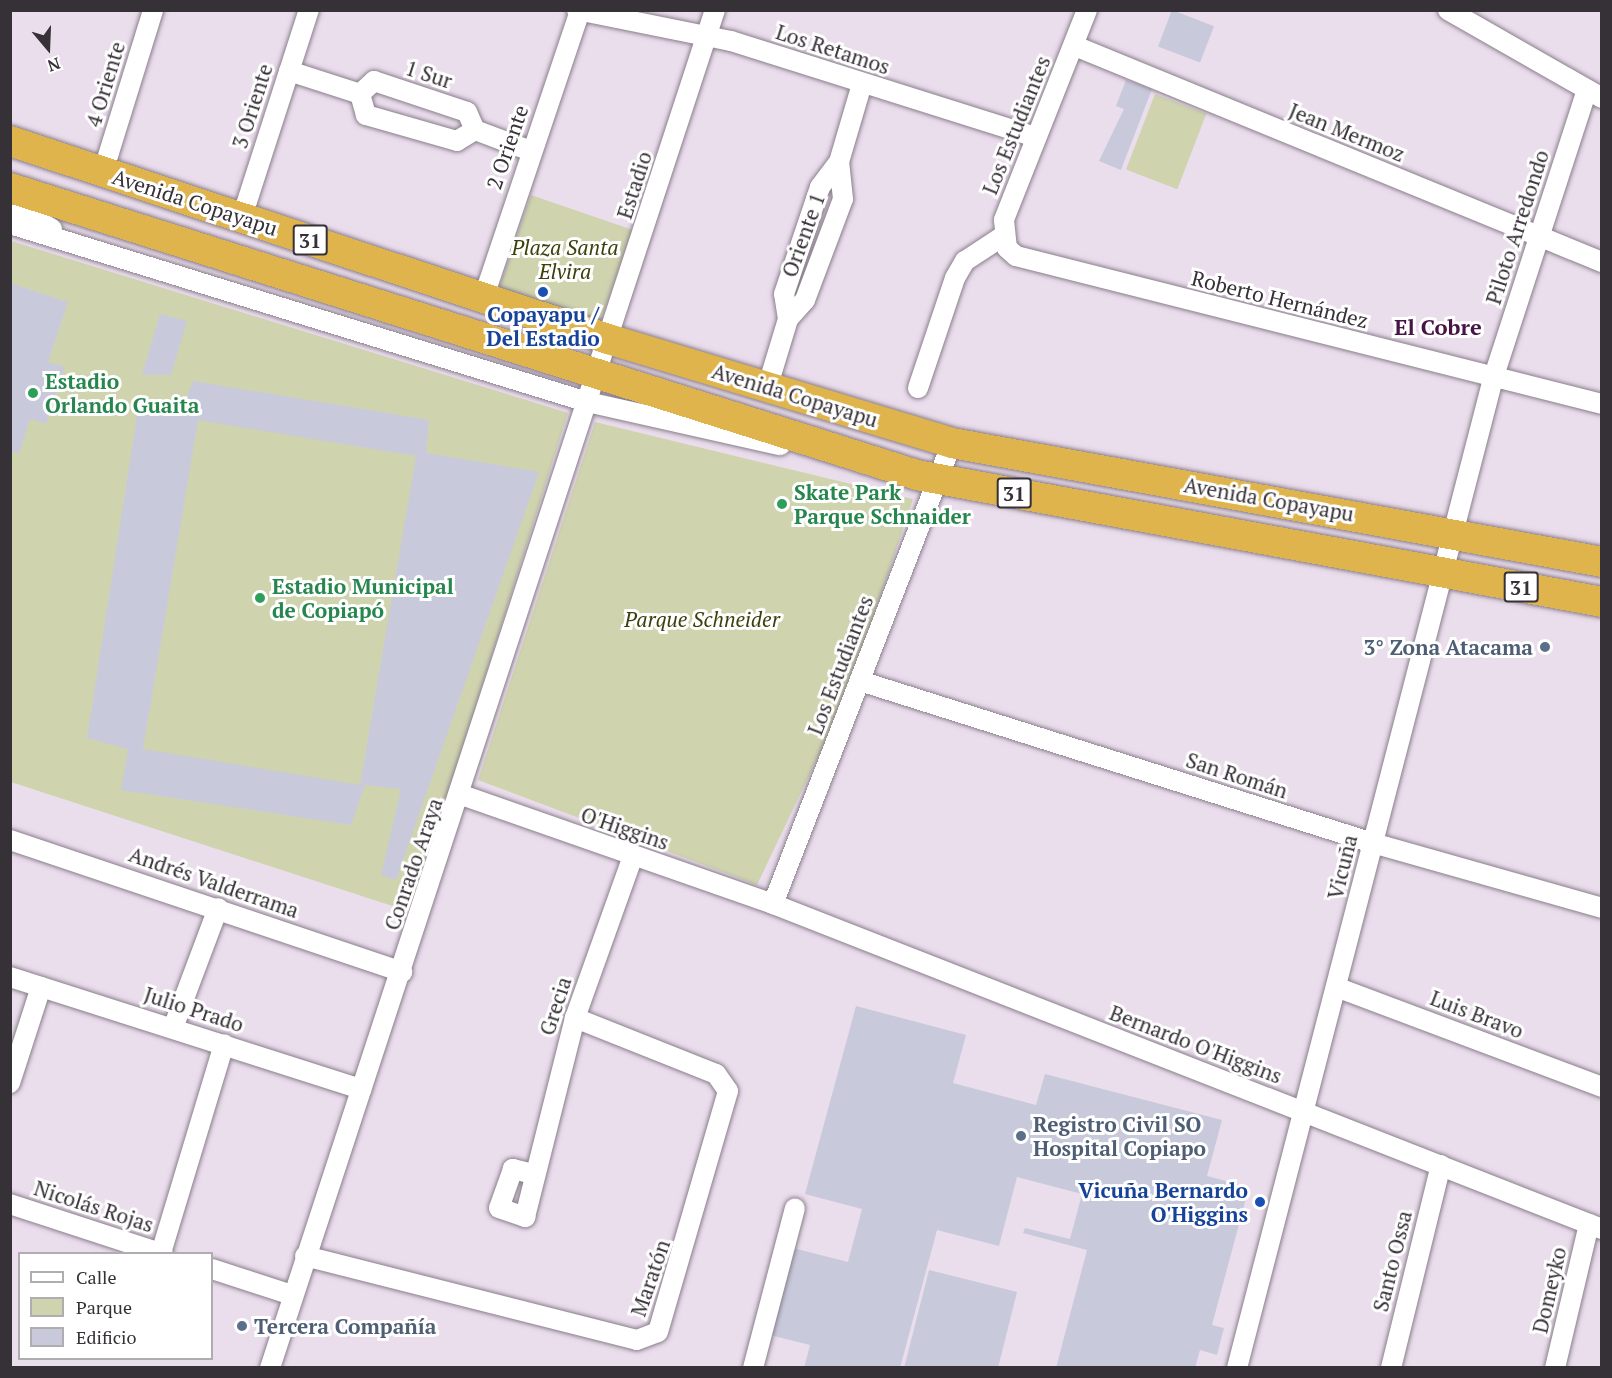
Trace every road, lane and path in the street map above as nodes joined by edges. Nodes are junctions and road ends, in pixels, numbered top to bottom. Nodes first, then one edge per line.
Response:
1 (153, 10) edge
2 (309, 10) edge
3 (715, 10) edge
4 (1087, 10) edge
5 (1448, 10) edge
6 (579, 11) edge
7 (706, 39) junction
8 (1075, 46) junction
9 (289, 71) junction
10 (862, 84) junction
11 (360, 94) junction
12 (1594, 94) edge
13 (475, 130) junction
14 (1036, 137) junction
15 (10, 141) edge
16 (531, 151) junction
17 (103, 172) junction
18 (10, 188) edge
19 (10, 204) edge
20 (242, 217) junction
21 (10, 224) edge
22 (1003, 236) junction
23 (1538, 236) junction
24 (79, 246) junction
25 (1602, 262) edge
26 (483, 299) junction
27 (608, 339) junction
28 (597, 374) junction
29 (1493, 378) junction
30 (768, 385) junction
31 (918, 388) dead end
32 (587, 402) junction
33 (1602, 404) edge
34 (952, 443) junction
35 (928, 477) junction
36 (1452, 531) junction
37 (1520, 545) junction
38 (1602, 562) edge
39 (1441, 572) junction
40 (1602, 602) edge
41 (860, 681) junction
42 (462, 795) junction
43 (10, 840) edge
44 (1372, 843) junction
45 (633, 856) junction
46 (773, 904) junction
47 (218, 908) junction
48 (1602, 908) edge
49 (402, 972) junction
50 (10, 977) edge
51 (41, 987) junction
52 (1336, 987) junction
53 (575, 1018) junction
54 (173, 1028) junction
55 (225, 1044) junction
56 (10, 1083) edge
57 (1602, 1087) edge
58 (362, 1089) junction
59 (1304, 1111) junction
60 (1440, 1165) junction
61 (533, 1174) dead end
62 (10, 1204) edge
63 (795, 1208) dead end
64 (1595, 1226) edge
65 (159, 1252) edge
66 (162, 1252) edge
67 (305, 1256) junction
68 (213, 1269) edge
69 (292, 1295) junction
70 (270, 1368) edge
71 (753, 1368) edge
72 (1237, 1368) edge
73 (1391, 1368) edge
74 (1555, 1368) edge

1 - 17 street, 4 Oriente
2 - 9 street, 3 Oriente
3 - 7 street, Estadio
4 - 8 street, Los Estudiantes
5 - 12 street
6 - 7 street, Los Retamos
6 - 16 street, 2 Oriente
7 - 10 street, Los Retamos
7 - 27 street, Estadio
8 - 14 street, Los Estudiantes
8 - 23 street, Jean Mermoz
9 - 11 street
9 - 20 street, 3 Oriente
10 - 14 street, Los Retamos
10 - 30 street, Oriente 1
11 - 13 street
11 - 13 street, 1 Sur
12 - 23 street, Piloto Arredondo
13 - 16 street, 1 Sur
14 - 22 street, Los Estudiantes
15 - 17 highway, Avenida Copayapu / 31
16 - 26 street, 2 Oriente
17 - 20 highway, Avenida Copayapu / 31
18 - 28 highway, Avenida Copayapu / 31
19 - 24 street, Avenida Copayapu
20 - 26 highway, Avenida Copayapu / 31
21 - 24 street, Avenida Copayapu
22 - 29 street, Roberto Hernández
22 - 31 street
23 - 25 street, Jean Mermoz
23 - 29 street, Piloto Arredondo
24 - 32 street, Avenida Copayapu
26 - 27 highway, Avenida Copayapu / 31
27 - 28 street, Estadio
27 - 30 highway, Avenida Copayapu / 31
28 - 32 street, Conrado Araya
28 - 35 highway, Avenida Copayapu / 31
29 - 33 street, Roberto Hernández
29 - 36 street, Vicuña
30 - 34 highway, Avenida Copayapu / 31
32 - 35 street, Avenida Copayapu
32 - 42 street, Conrado Araya
34 - 35 street, Los Estudiantes
34 - 36 highway, Avenida Copayapu / 31
35 - 39 highway, Avenida Copayapu / 31
35 - 41 street, Los Estudiantes
36 - 37 highway, Avenida Copayapu / 31
36 - 39 street, Vicuña
37 - 38 highway, Avenida Copayapu / 31
37 - 39 highway
39 - 40 highway, Avenida Copayapu / 31
39 - 44 street, Vicuña
41 - 44 street, San Román
41 - 46 street, Los Estudiantes
42 - 45 street, O'Higgins
42 - 49 street, Conrado Araya
43 - 47 street, Andrés Valderrama
44 - 48 street, San Román
44 - 52 street, Vicuña
45 - 46 street, O'Higgins
45 - 53 street, Grecia
46 - 59 street, Bernardo O'Higgins
47 - 49 street, Andrés Valderrama
47 - 54 street
49 - 58 street, Conrado Araya
50 - 51 street, Julio Prado
51 - 54 street, Julio Prado
51 - 56 street
52 - 57 street, Luis Bravo
52 - 59 street, Vicuña
53 - 61 street, Grecia
53 - 67 street, Maratón
54 - 55 street, Julio Prado
55 - 58 street, Julio Prado
55 - 66 street
58 - 67 street, Conrado Araya
59 - 60 street, Bernardo O'Higgins
59 - 72 street, Vicuña
60 - 64 street, Bernardo O'Higgins
60 - 73 street, Santo Ossa
62 - 65 street, Nicolás Rojas
63 - 71 street
64 - 74 street, Domeyko
67 - 69 street, Conrado Araya
68 - 69 street
69 - 70 street, Conrado Araya

